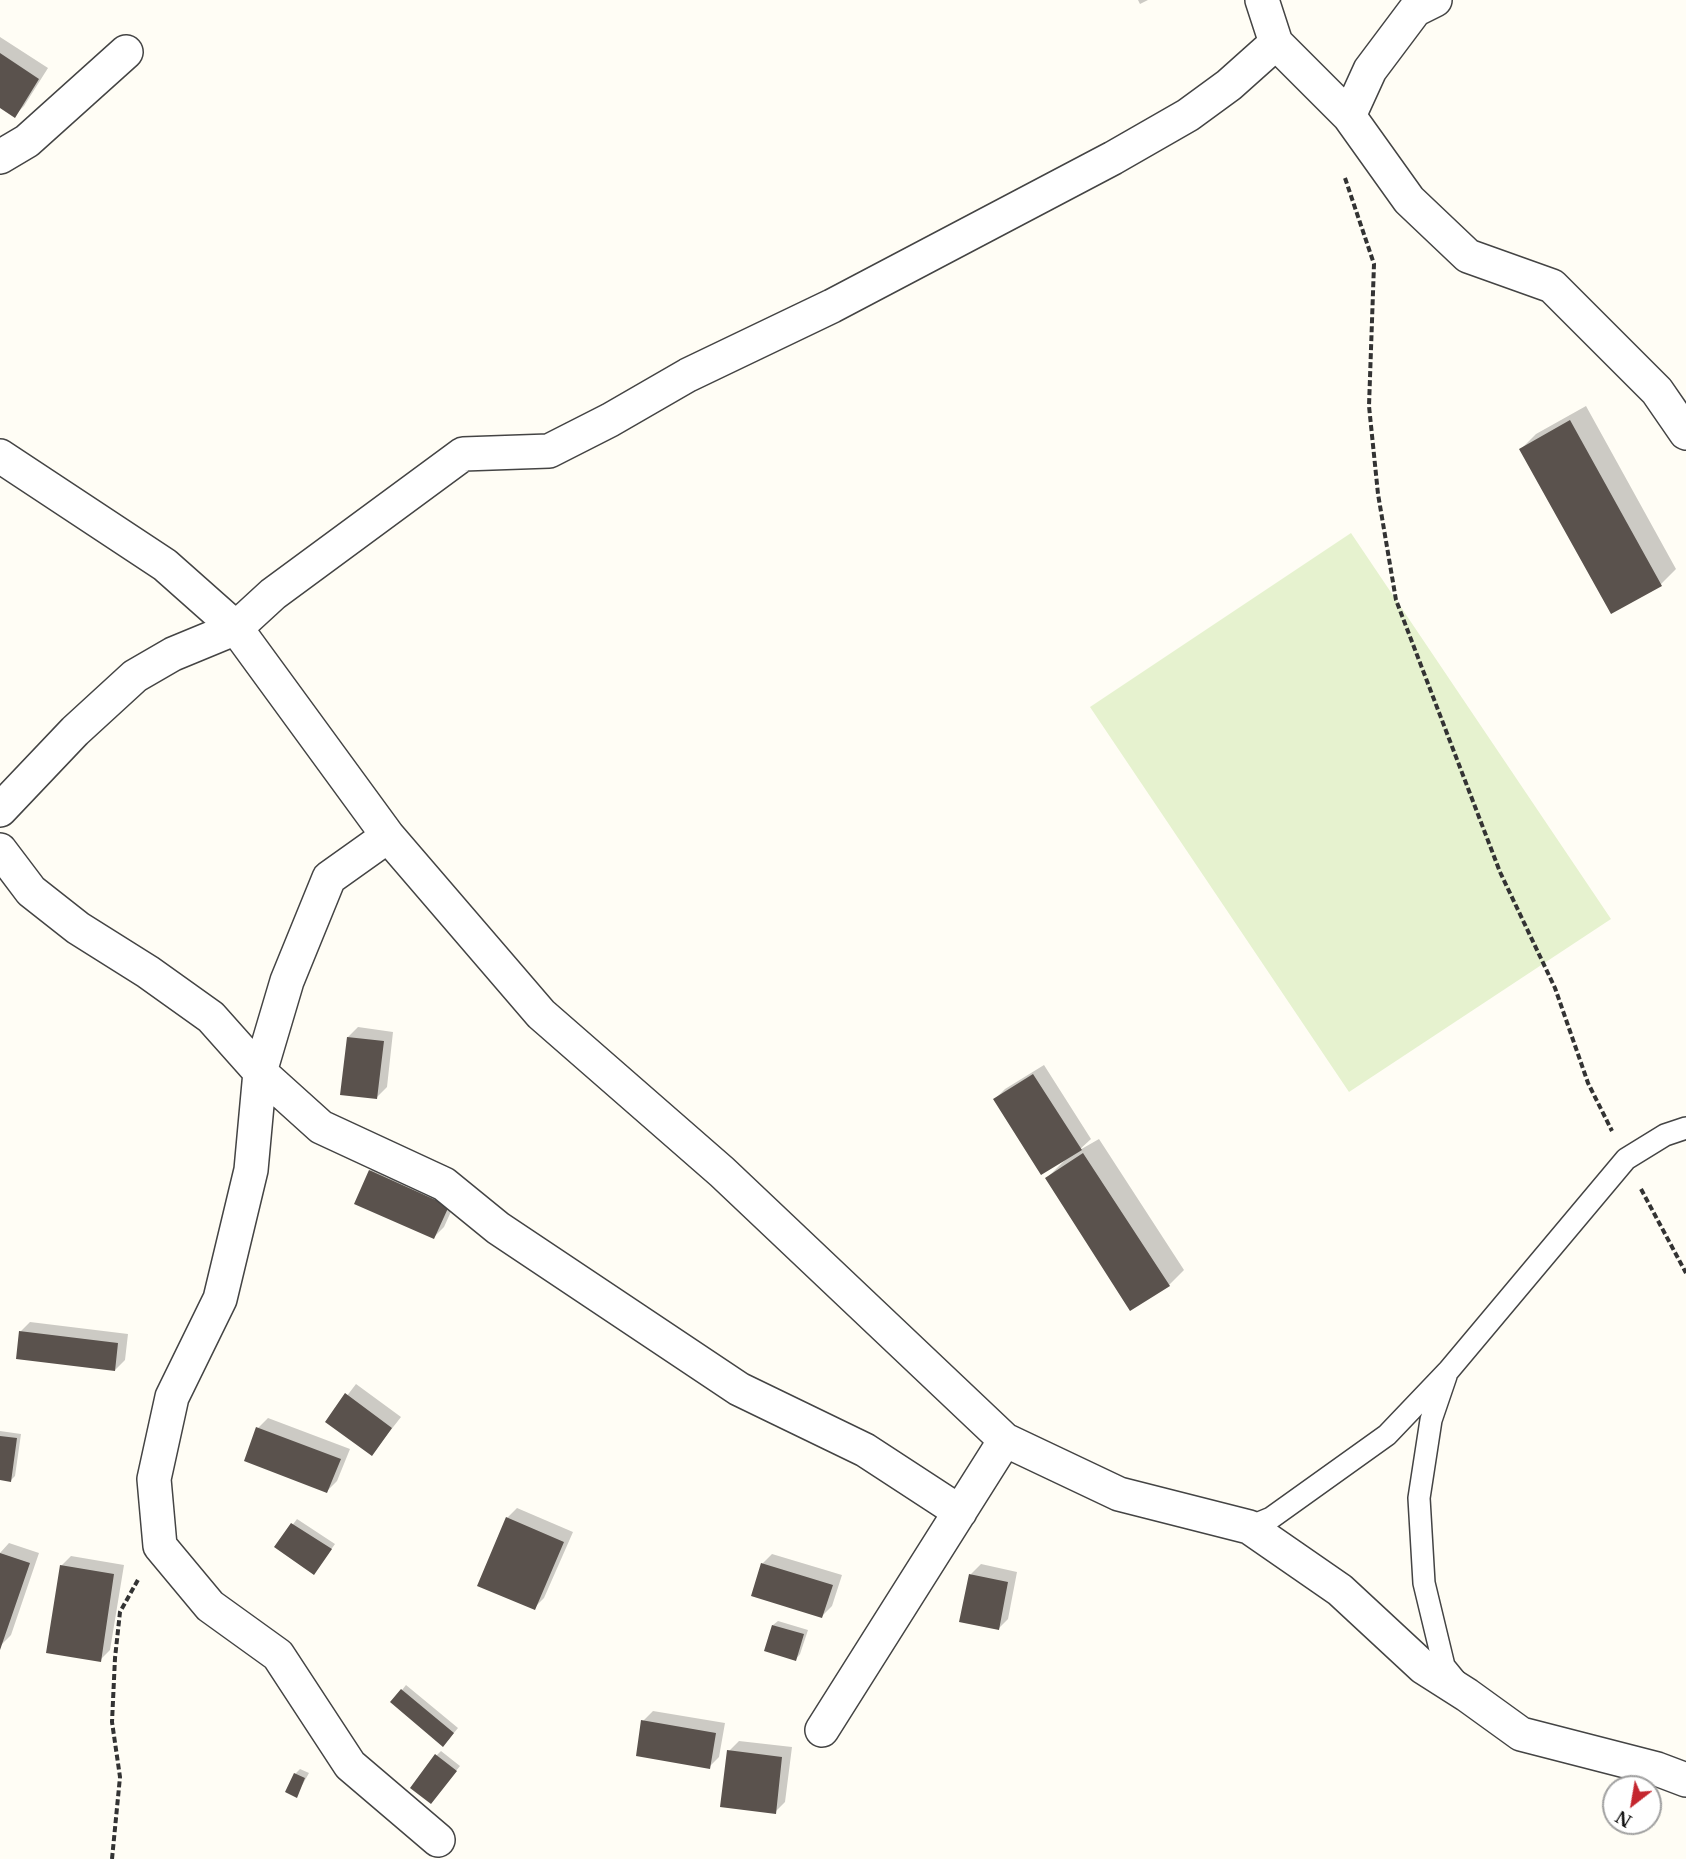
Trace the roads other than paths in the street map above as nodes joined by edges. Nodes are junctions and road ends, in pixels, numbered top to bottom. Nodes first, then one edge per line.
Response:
1 (1262, 0) edge
2 (1435, 0) edge
3 (1276, 43) junction
4 (126, 52) dead end
5 (1350, 117) junction
6 (0, 158) edge
7 (1686, 433) edge
8 (0, 456) edge
9 (236, 628) junction
10 (0, 810) edge
11 (388, 836) junction
12 (0, 850) edge
13 (260, 1072) junction
14 (1686, 1128) edge
15 (1449, 1370) junction
16 (1005, 1440) junction
17 (960, 1512) junction
18 (1249, 1527) junction
19 (1467, 1695) junction
20 (822, 1730) dead end
21 (1686, 1780) edge
22 (438, 1840) dead end

1 - 3 street
2 - 5 street
3 - 5 street
3 - 9 street
4 - 6 street
5 - 7 street
8 - 9 street
9 - 10 street
9 - 11 street
11 - 13 street
11 - 16 street
12 - 13 street
13 - 17 street
13 - 22 street
14 - 15 lane
15 - 18 lane
15 - 19 lane
16 - 17 street
16 - 18 street
17 - 20 street
18 - 19 street
19 - 21 street

